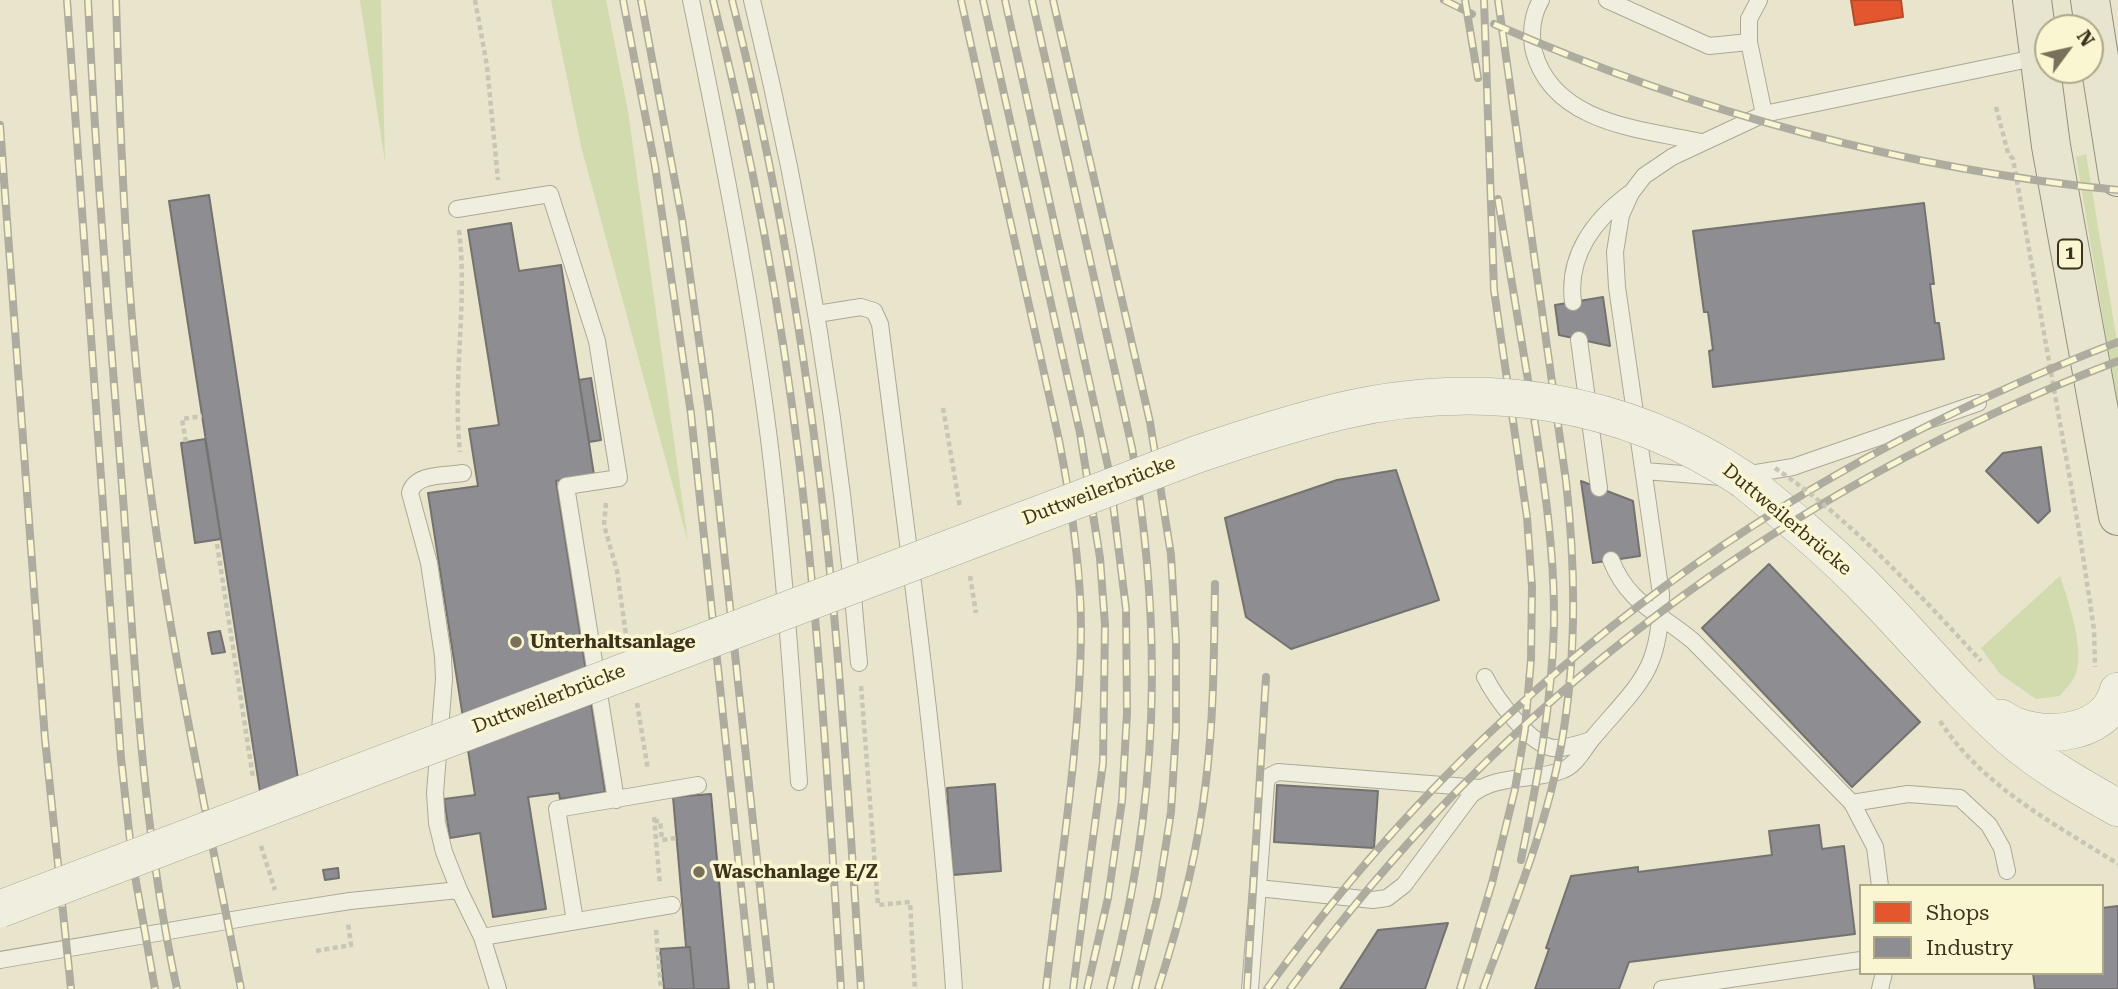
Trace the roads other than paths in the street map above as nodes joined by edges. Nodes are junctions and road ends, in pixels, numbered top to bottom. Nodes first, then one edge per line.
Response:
1 (691, 0) edge
2 (752, 0) edge
3 (1541, 0) edge
4 (1607, 0) edge
5 (1759, 0) edge
6 (1749, 42) junction
7 (2034, 58) edge
8 (2046, 84) edge
9 (2101, 84) edge
10 (1764, 114) junction
11 (1701, 142) junction
12 (2118, 177) edge
13 (1631, 193) junction
14 (457, 209) road end
15 (1573, 302) dead end
16 (817, 314) junction
17 (1579, 340) dead end
18 (1978, 403) dead end
19 (1644, 471) junction
20 (463, 473) road end
21 (1599, 488) dead end
22 (2118, 516) edge
23 (1611, 561) dead end
24 (1661, 617) junction
25 (859, 663) road end
26 (1968, 673) junction
27 (1485, 677) dead end
28 (2105, 684) edge
29 (1591, 740) junction
30 (799, 782) dead end
31 (698, 785) dead end
32 (1480, 788) junction
33 (616, 800) junction
34 (1852, 803) junction
35 (2118, 807) edge
36 (2007, 871) dead end
37 (1880, 884) edge
38 (1258, 888) junction
39 (459, 890) junction
40 (663, 907) road end
41 (0, 909) edge
42 (575, 922) junction
43 (482, 937) junction
44 (1859, 960) edge
45 (1, 964) edge
46 (498, 989) edge
47 (954, 989) edge
48 (1250, 989) edge
49 (1662, 989) edge

1 - 30 lane
2 - 16 lane
3 - 11 lane
4 - 6 lane
5 - 6 lane
6 - 10 lane
7 - 10 lane
8 - 22 main road, 1
9 - 12 main road
10 - 11 lane
11 - 13 lane
13 - 15 lane
13 - 19 lane
14 - 33 lane
16 - 25 lane
16 - 47 lane
17 - 21 lane
18 - 19 lane
19 - 24 lane
20 - 39 lane
23 - 24 lane
24 - 29 lane
24 - 34 lane
26 - 28 street
26 - 35 street, Duttweilerbrücke
26 - 41 street, Duttweilerbrücke, bridge
27 - 29 lane
29 - 32 lane
31 - 33 lane
32 - 38 lane
32 - 38 lane
33 - 42 lane
34 - 36 lane
34 - 37 lane
38 - 48 lane
39 - 43 lane
39 - 45 lane
40 - 42 lane
42 - 43 lane
43 - 46 lane
44 - 49 lane

